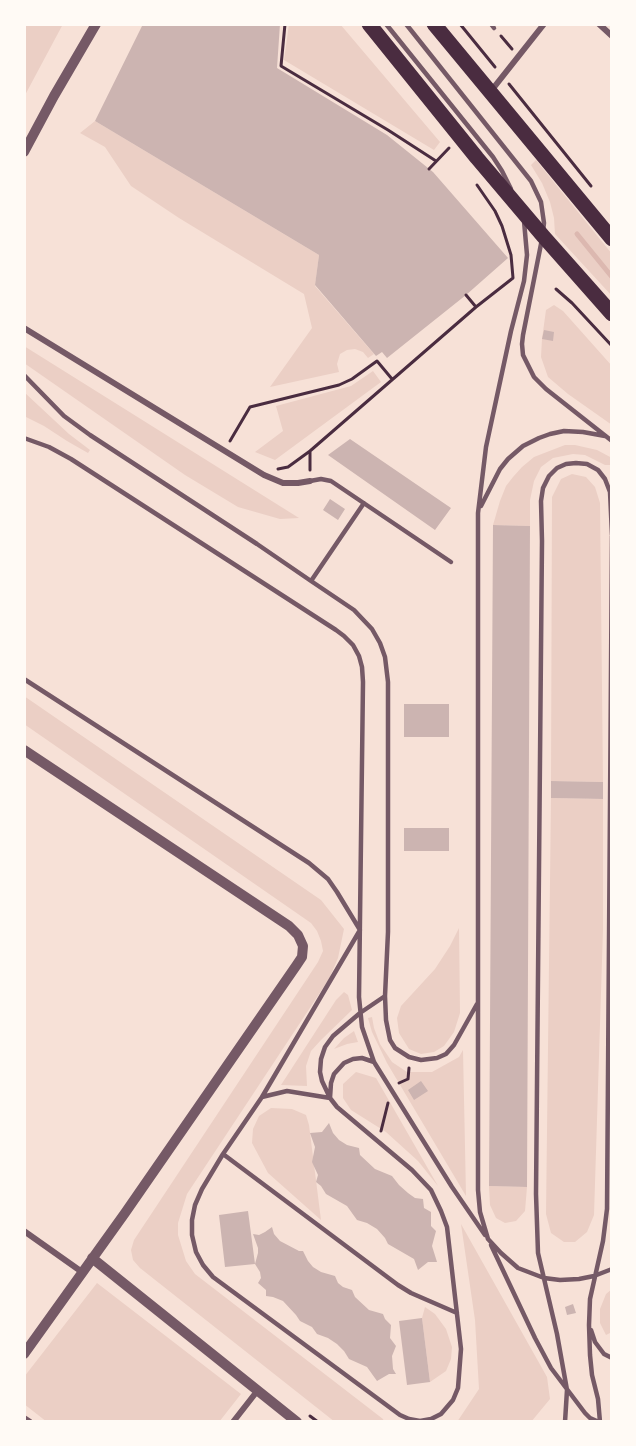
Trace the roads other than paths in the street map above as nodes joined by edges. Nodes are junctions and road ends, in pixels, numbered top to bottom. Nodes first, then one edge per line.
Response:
1 (96, 24) edge
2 (369, 24) edge
3 (386, 24) edge
4 (406, 24) edge
5 (434, 24) edge
6 (544, 24) edge
7 (599, 24) edge
8 (612, 36) edge
9 (491, 91) junction
10 (24, 152) edge
11 (522, 210) junction
12 (543, 236) junction
13 (612, 239) edge
14 (612, 314) edge
15 (24, 328) edge
16 (24, 375) edge
17 (607, 436) junction
18 (24, 438) edge
19 (612, 441) edge
20 (310, 481) joint
21 (611, 492) edge
22 (364, 503) junction
23 (478, 513) junction
24 (612, 535) edge
25 (451, 562) dead end
26 (312, 581) junction
27 (24, 679) edge
28 (24, 750) edge
29 (360, 930) junction
30 (385, 996) junction
31 (478, 1001) junction
32 (360, 1013) junction
33 (374, 1062) junction
34 (262, 1097) junction
35 (330, 1098) junction
36 (223, 1155) junction
37 (24, 1231) edge
38 (489, 1239) junction
39 (92, 1258) junction
40 (612, 1269) edge
41 (82, 1272) junction
42 (594, 1276) junction
43 (544, 1278) junction
44 (457, 1313) junction
45 (589, 1325) junction
46 (24, 1354) edge
47 (612, 1358) edge
48 (258, 1390) junction
49 (567, 1390) junction
50 (441, 1414) junction
51 (400, 1415) junction
52 (24, 1418) edge
53 (30, 1422) edge
54 (233, 1422) edge
55 (297, 1422) edge
56 (401, 1422) edge
57 (436, 1422) edge
58 (564, 1422) edge
59 (599, 1422) edge

1 - 10 street
2 - 11 main road
3 - 11 lane
4 - 12 lane
5 - 9 main road
6 - 9 street
7 - 8 street
9 - 13 main road
11 - 12 main road
11 - 23 lane
12 - 14 main road
12 - 17 lane
15 - 20 street
16 - 26 lane
17 - 19 lane
17 - 23 lane
18 - 29 lane
20 - 22 lane
21 - 24 lane
21 - 43 lane
22 - 25 lane
22 - 26 lane
23 - 31 lane
24 - 42 lane
26 - 30 lane
27 - 29 lane
28 - 39 street
29 - 32 lane
29 - 34 lane
30 - 31 lane
30 - 32 lane
31 - 38 lane
32 - 33 lane
32 - 35 lane
33 - 35 lane
33 - 38 lane
34 - 35 lane
34 - 36 lane
35 - 44 lane
36 - 44 lane
36 - 51 lane
37 - 41 street
38 - 43 lane
38 - 49 lane
39 - 41 street
39 - 48 street
40 - 42 lane
41 - 46 street
42 - 43 lane
42 - 45 lane
43 - 49 lane
44 - 50 lane
45 - 47 lane
45 - 59 lane
48 - 54 street
48 - 55 street
49 - 58 lane
49 - 59 lane
50 - 51 lane
50 - 57 lane
51 - 56 lane
52 - 53 street

